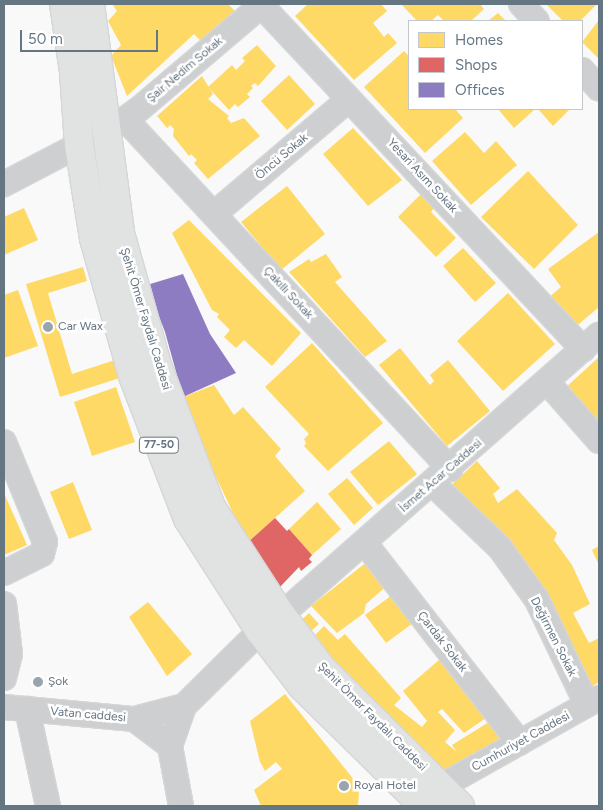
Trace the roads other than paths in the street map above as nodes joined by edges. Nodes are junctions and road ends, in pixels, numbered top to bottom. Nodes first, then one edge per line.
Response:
1 (64, 4) edge
2 (90, 4) edge
3 (261, 4) edge
4 (521, 4) edge
5 (536, 20) edge
6 (583, 71) edge
7 (599, 89) edge
8 (350, 100) junction
9 (115, 126) junction
10 (79, 145) junction
11 (4, 184) edge
12 (214, 214) junction
13 (591, 342) edge
14 (548, 383) junction
15 (599, 440) edge
16 (4, 442) edge
17 (442, 476) junction
18 (364, 542) junction
19 (4, 573) edge
20 (4, 604) edge
21 (271, 623) junction
22 (4, 678) edge
23 (593, 702) edge
24 (184, 706) junction
25 (4, 707) edge
26 (27, 709) junction
27 (134, 719) junction
28 (520, 742) junction
29 (170, 746) junction
30 (442, 786) junction
31 (416, 804) edge
32 (48, 806) edge
33 (181, 806) edge
34 (460, 806) edge

1 - 10 main road, Şehit Ömer Faydalı Caddesi / 77-50
2 - 9 main road, Şehit Ömer Faydalı Caddesi / 77-50
3 - 8 street, Yesari Asım Sokak
3 - 9 street, Şair Nedim Sokak
4 - 5 street
6 - 7 street
8 - 12 street, Öncü Sokak
8 - 13 street, Yesari Asım Sokak
9 - 12 street, Çakıllı Sokak
9 - 21 main road, Şehit Ömer Faydalı Caddesi / 77-50
10 - 11 street
10 - 21 main road, Şehit Ömer Faydalı Caddesi / 77-50
12 - 17 street, Çakıllı Sokak
13 - 14 street, İsmet Acar Caddesi
14 - 15 street
14 - 17 street, İsmet Acar Caddesi
16 - 19 street
17 - 18 street, İsmet Acar Caddesi
17 - 23 street, Değirmen Sokak
18 - 21 street, İsmet Acar Caddesi
18 - 28 street, Çardak Sokak
20 - 22 street
21 - 24 street
21 - 30 main road, Şehit Ömer Faydalı Caddesi / 77-50
21 - 31 main road, Şehit Ömer Faydalı Caddesi / 77-50
23 - 28 street, Cumhuriyet Caddesi
24 - 27 street, Vatan caddesi
24 - 29 street
25 - 26 street, Vatan caddesi
26 - 27 street, Vatan caddesi
26 - 32 street
27 - 29 street
28 - 30 street, Cumhuriyet Caddesi
29 - 33 street
30 - 31 street, Cumhuriyet Caddesi
30 - 34 main road, Şehit Ömer Faydalı Caddesi / 77-50

